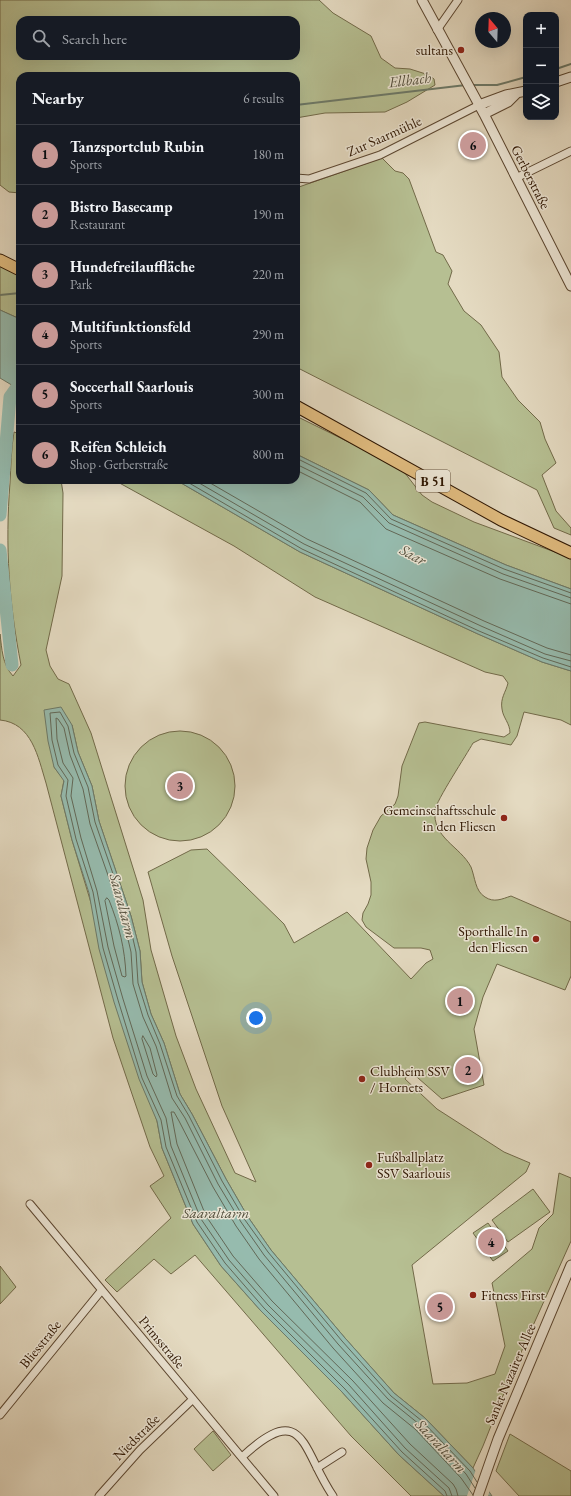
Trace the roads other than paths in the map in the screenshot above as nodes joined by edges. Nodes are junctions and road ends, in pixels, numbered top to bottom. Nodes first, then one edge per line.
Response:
1 (422, 0) edge
2 (458, 0) edge
3 (437, 30) junction
4 (571, 77) edge
5 (559, 81) edge
6 (523, 92) edge
7 (516, 94) junction
8 (479, 105) junction
9 (484, 114) junction
10 (571, 151) edge
11 (300, 178) edge
12 (516, 178) junction
13 (0, 260) edge
14 (16, 268) edge
15 (571, 286) edge
16 (300, 408) edge
17 (571, 553) edge
18 (30, 1204) dead end
19 (571, 1265) edge
20 (101, 1290) junction
21 (194, 1399) junction
22 (0, 1414) edge
23 (342, 1452) dead end
24 (242, 1457) junction
25 (317, 1468) junction
26 (99, 1496) edge
27 (274, 1496) edge
28 (333, 1496) edge
29 (478, 1496) edge

1 - 3 street, Gerberstraße
2 - 3 street
3 - 8 street, Gerberstraße
4 - 5 street
6 - 7 street
7 - 8 street
7 - 9 street
8 - 9 street, Gerberstraße
8 - 11 street, Zur Saarmühle
9 - 12 street, Gerberstraße
10 - 12 street
12 - 15 street, Gerberstraße
13 - 14 main road
16 - 17 main road, B 51
18 - 20 street, Primsstraße
19 - 29 street, Sankt Nazairer Allee
20 - 21 street, Primsstraße
20 - 22 street, Bliesstraße
21 - 24 street, Primsstraße
21 - 26 street, Niedstraße
23 - 25 street
24 - 25 street
24 - 27 street, Primsstraße
25 - 28 street

